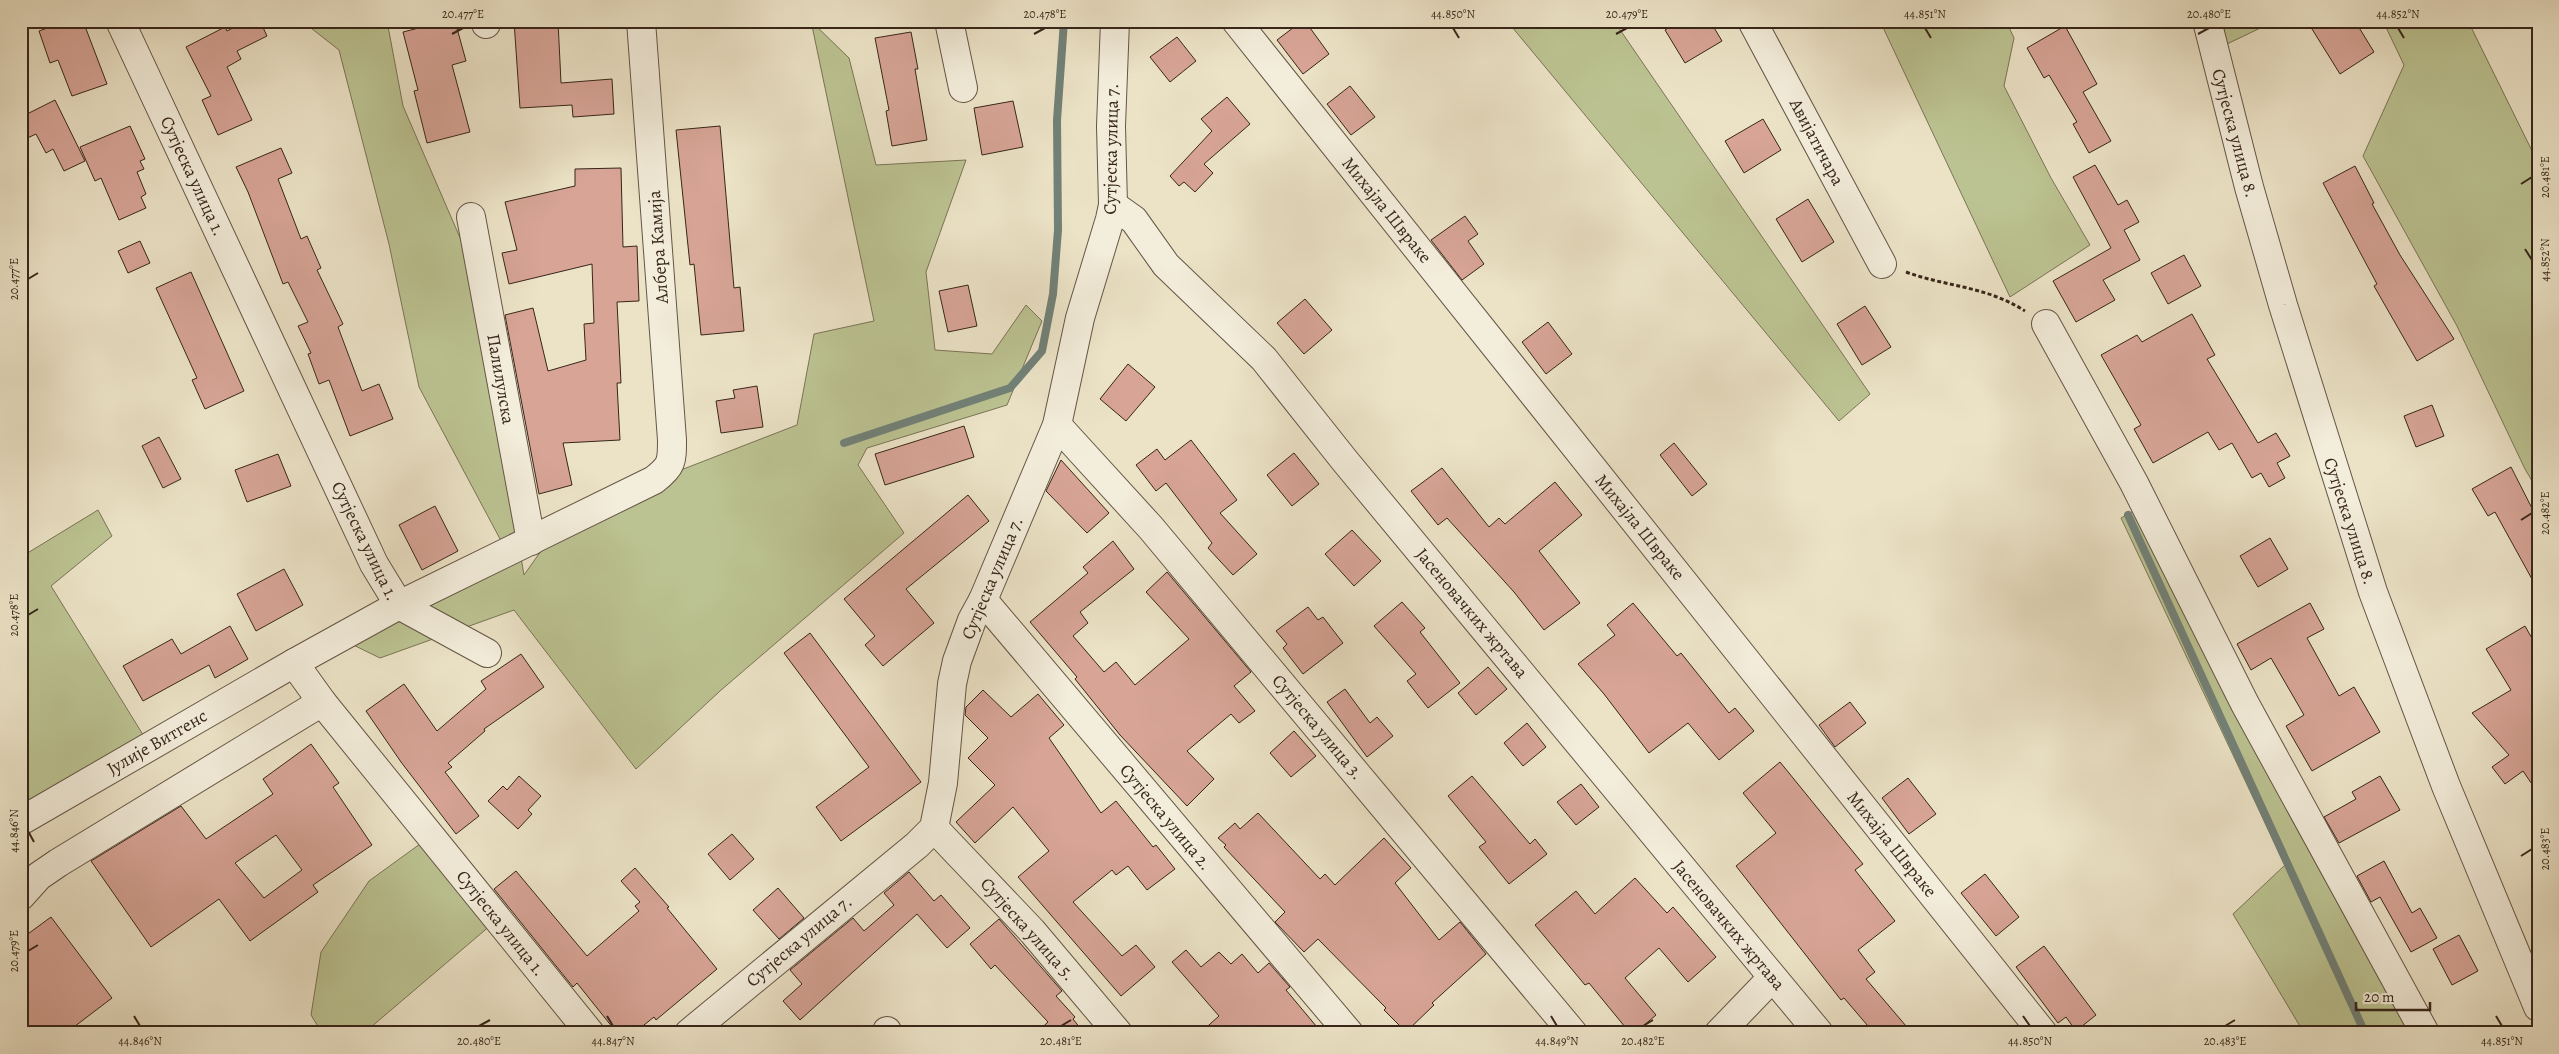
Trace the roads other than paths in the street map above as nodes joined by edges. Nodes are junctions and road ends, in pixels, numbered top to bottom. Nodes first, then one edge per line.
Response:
1 (120, 21) edge
2 (641, 21) edge
3 (949, 21) edge
4 (1114, 21) edge
5 (1236, 21) edge
6 (1752, 21) edge
7 (2207, 21) edge
8 (963, 88) dead end
9 (1113, 205) junction
10 (472, 217) dead end
11 (1882, 264) road end
12 (2046, 324) road end
13 (1057, 425) junction
14 (531, 541) junction
15 (983, 600) junction
16 (399, 605) junction
17 (488, 653) dead end
18 (294, 663) junction
19 (322, 702) junction
20 (21, 821) edge
21 (934, 828) junction
22 (21, 896) edge
23 (1772, 978) junction
24 (2538, 1006) edge
25 (590, 1033) edge
26 (690, 1033) edge
27 (1118, 1033) edge
28 (1349, 1033) edge
29 (1573, 1033) edge
30 (1719, 1033) edge
31 (1818, 1033) edge
32 (2043, 1033) edge
33 (2425, 1033) edge

1 - 16 street, Сутјеска улица 1.
2 - 14 street, Албера Камија
3 - 8 street
4 - 9 street, Сутјеска улица 7.
5 - 32 street, Михајла Швраке
6 - 11 street, Авијатичара
7 - 24 street, Сутјеска улица 8.
9 - 13 street, Сутјеска улица 7.
9 - 23 street, Јасеновачких жртава
10 - 14 street, Палилулска
12 - 33 street
13 - 15 street, Сутјеска улица 7.
13 - 29 street, Сутјеска улица 3.
14 - 16 street
15 - 21 street, Сутјеска улица 7.
15 - 28 street, Сутјеска улица 2.
16 - 17 street
16 - 18 street, Сутјеска улица 1.
18 - 19 street, Сутјеска улица 1.
18 - 20 street, Јулије Витгенс
19 - 22 street
19 - 25 street, Сутјеска улица 1.
21 - 26 street, Сутјеска улица 7.
21 - 27 street, Сутјеска улица 5.
23 - 30 street
23 - 31 street, Јасеновачких жртава

